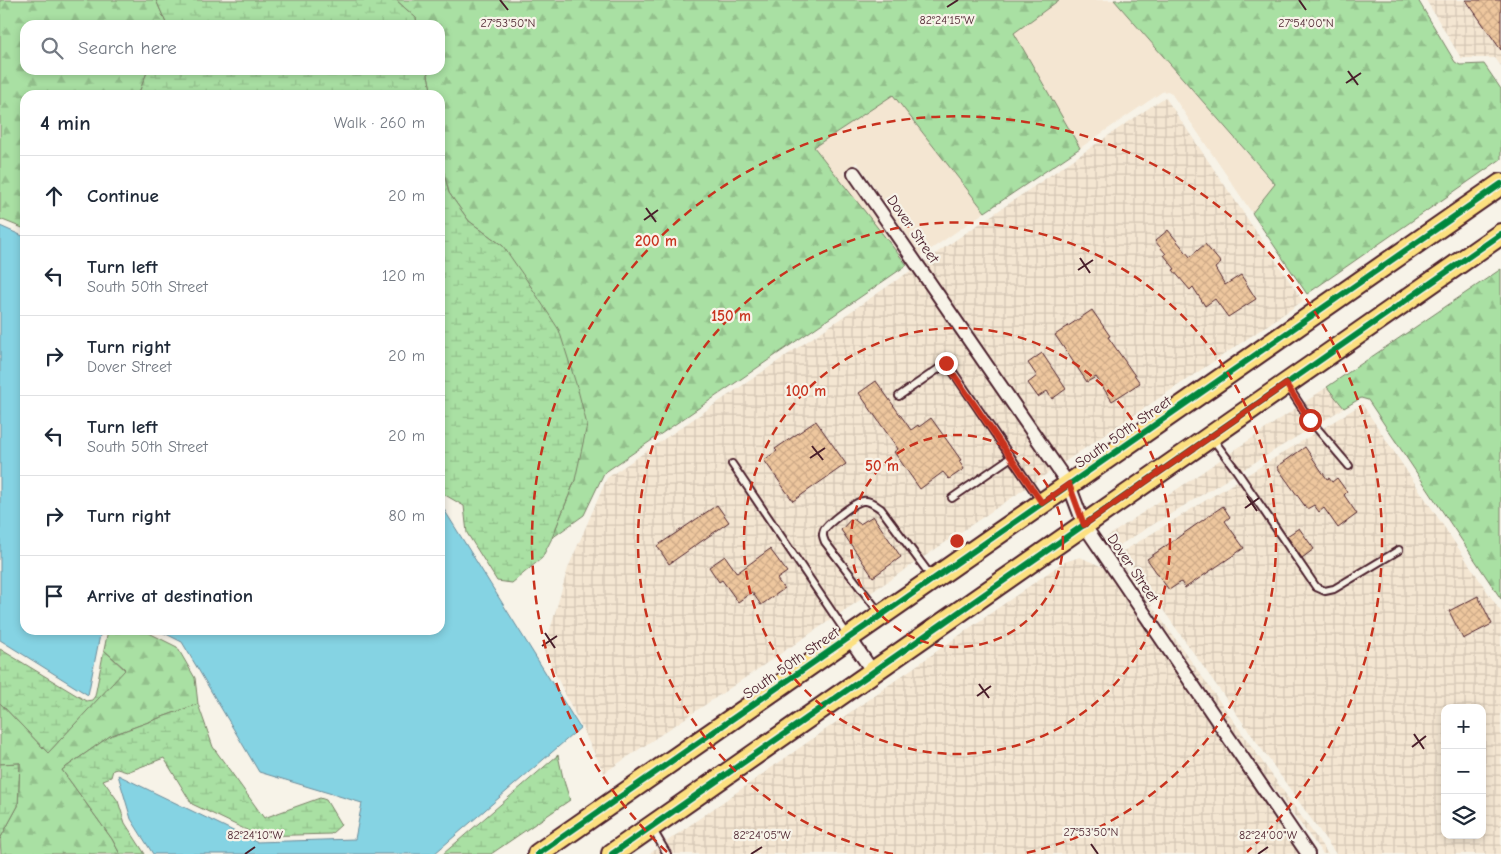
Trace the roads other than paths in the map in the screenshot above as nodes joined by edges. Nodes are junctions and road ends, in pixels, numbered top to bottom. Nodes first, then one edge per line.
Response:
1 (854, 173) dead end
2 (1501, 184) edge
3 (1501, 234) edge
4 (1286, 384) junction
5 (899, 396) dead end
6 (1211, 437) junction
7 (1010, 458) junction
8 (732, 464) dead end
9 (1349, 466) dead end
10 (1069, 484) junction
11 (952, 498) dead end
12 (1042, 503) junction
13 (1084, 525) junction
14 (1399, 550) dead end
15 (933, 579) junction
16 (882, 615) junction
17 (850, 638) junction
18 (873, 672) junction
19 (651, 826) junction
20 (538, 854) edge
21 (612, 854) edge
22 (667, 854) edge
23 (1308, 854) edge

1 - 10 street, Dover Street
2 - 10 main road, South 50th Street
3 - 4 main road
4 - 6 main road
4 - 9 lane
5 - 7 lane
6 - 13 main road
6 - 14 lane
7 - 11 lane
7 - 12 lane
8 - 17 lane
10 - 12 main road, South 50th Street
10 - 13 street, Dover Street
12 - 15 main road, South 50th Street
13 - 18 main road
13 - 23 street, Dover Street
15 - 16 main road, South 50th Street
15 - 16 lane
16 - 17 main road, South 50th Street
17 - 18 street
17 - 20 main road, South 50th Street
18 - 19 main road
19 - 21 main road
19 - 22 lane

